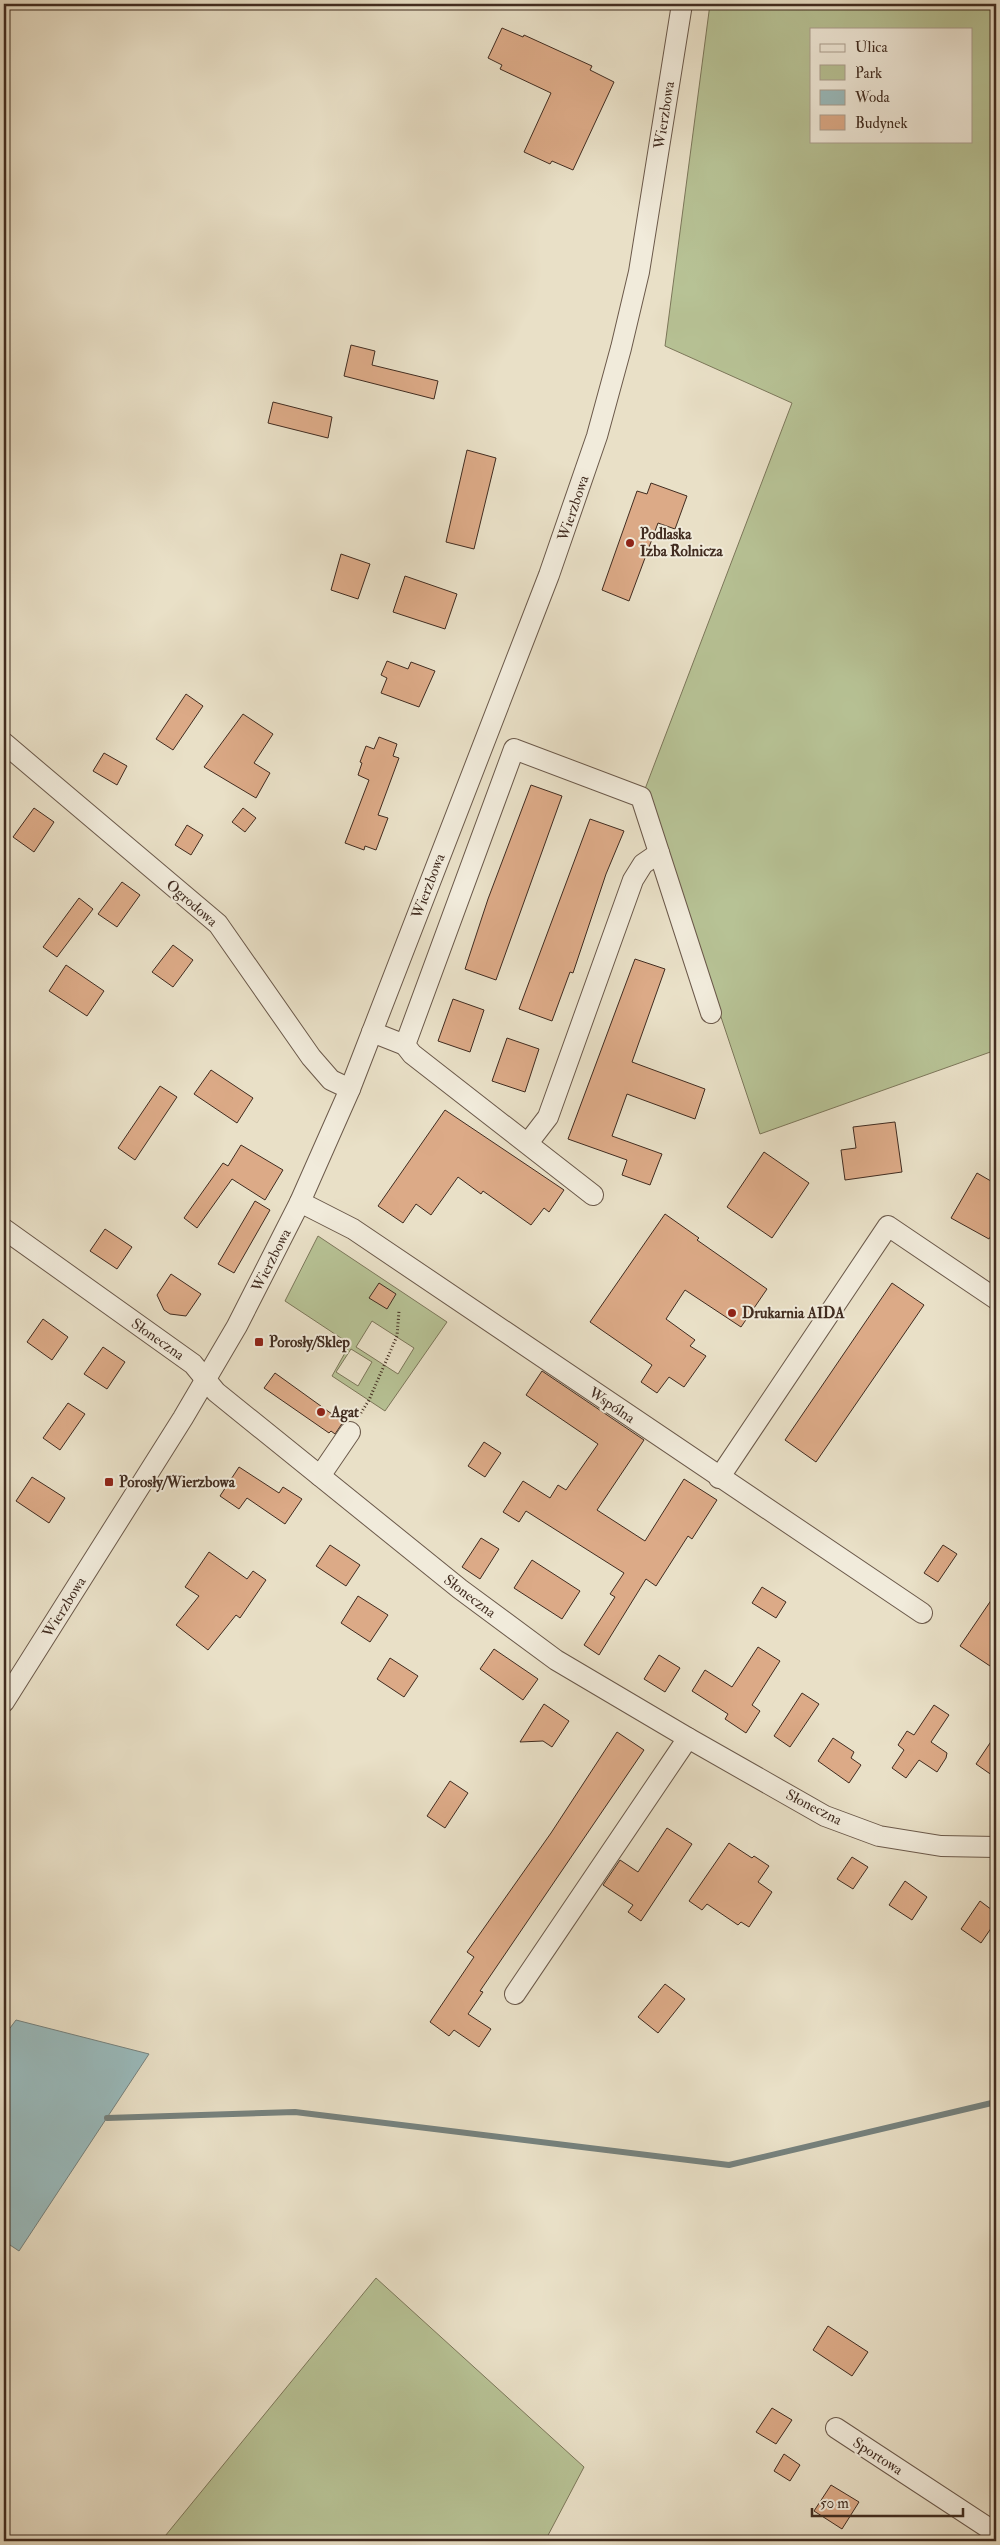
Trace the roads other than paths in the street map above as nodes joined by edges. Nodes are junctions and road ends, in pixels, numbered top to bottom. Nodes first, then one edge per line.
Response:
1 (682, 4) edge
2 (485, 738) junction
3 (4, 743) edge
4 (514, 749) junction
5 (659, 853) junction
6 (711, 1013) dead end
7 (372, 1032) junction
8 (404, 1045) junction
9 (350, 1089) junction
10 (528, 1142) junction
11 (593, 1195) dead end
12 (300, 1202) junction
13 (4, 1230) edge
14 (996, 1299) edge
15 (206, 1380) junction
16 (350, 1432) road end
17 (320, 1476) junction
18 (719, 1478) junction
19 (922, 1613) dead end
20 (4, 1702) edge
21 (688, 1738) junction
22 (996, 1847) edge
23 (515, 1994) dead end
24 (836, 2428) dead end
25 (996, 2533) edge

1 - 2 street, Wierzbowa
2 - 4 street
2 - 7 street, Wierzbowa
3 - 9 street, Ogrodowa
4 - 5 street
4 - 8 street
5 - 6 street
5 - 10 street
7 - 8 street
7 - 9 street, Wierzbowa
8 - 10 street
9 - 12 street, Wierzbowa
10 - 11 street
12 - 15 street, Wierzbowa
12 - 18 street, Wspólna
13 - 15 street, Słoneczna
14 - 18 street
15 - 17 street, Słoneczna
15 - 20 street, Wierzbowa
16 - 17 street
17 - 21 street, Słoneczna
18 - 19 street, Wspólna
21 - 22 street, Słoneczna
21 - 23 street
24 - 25 street, Sportowa

